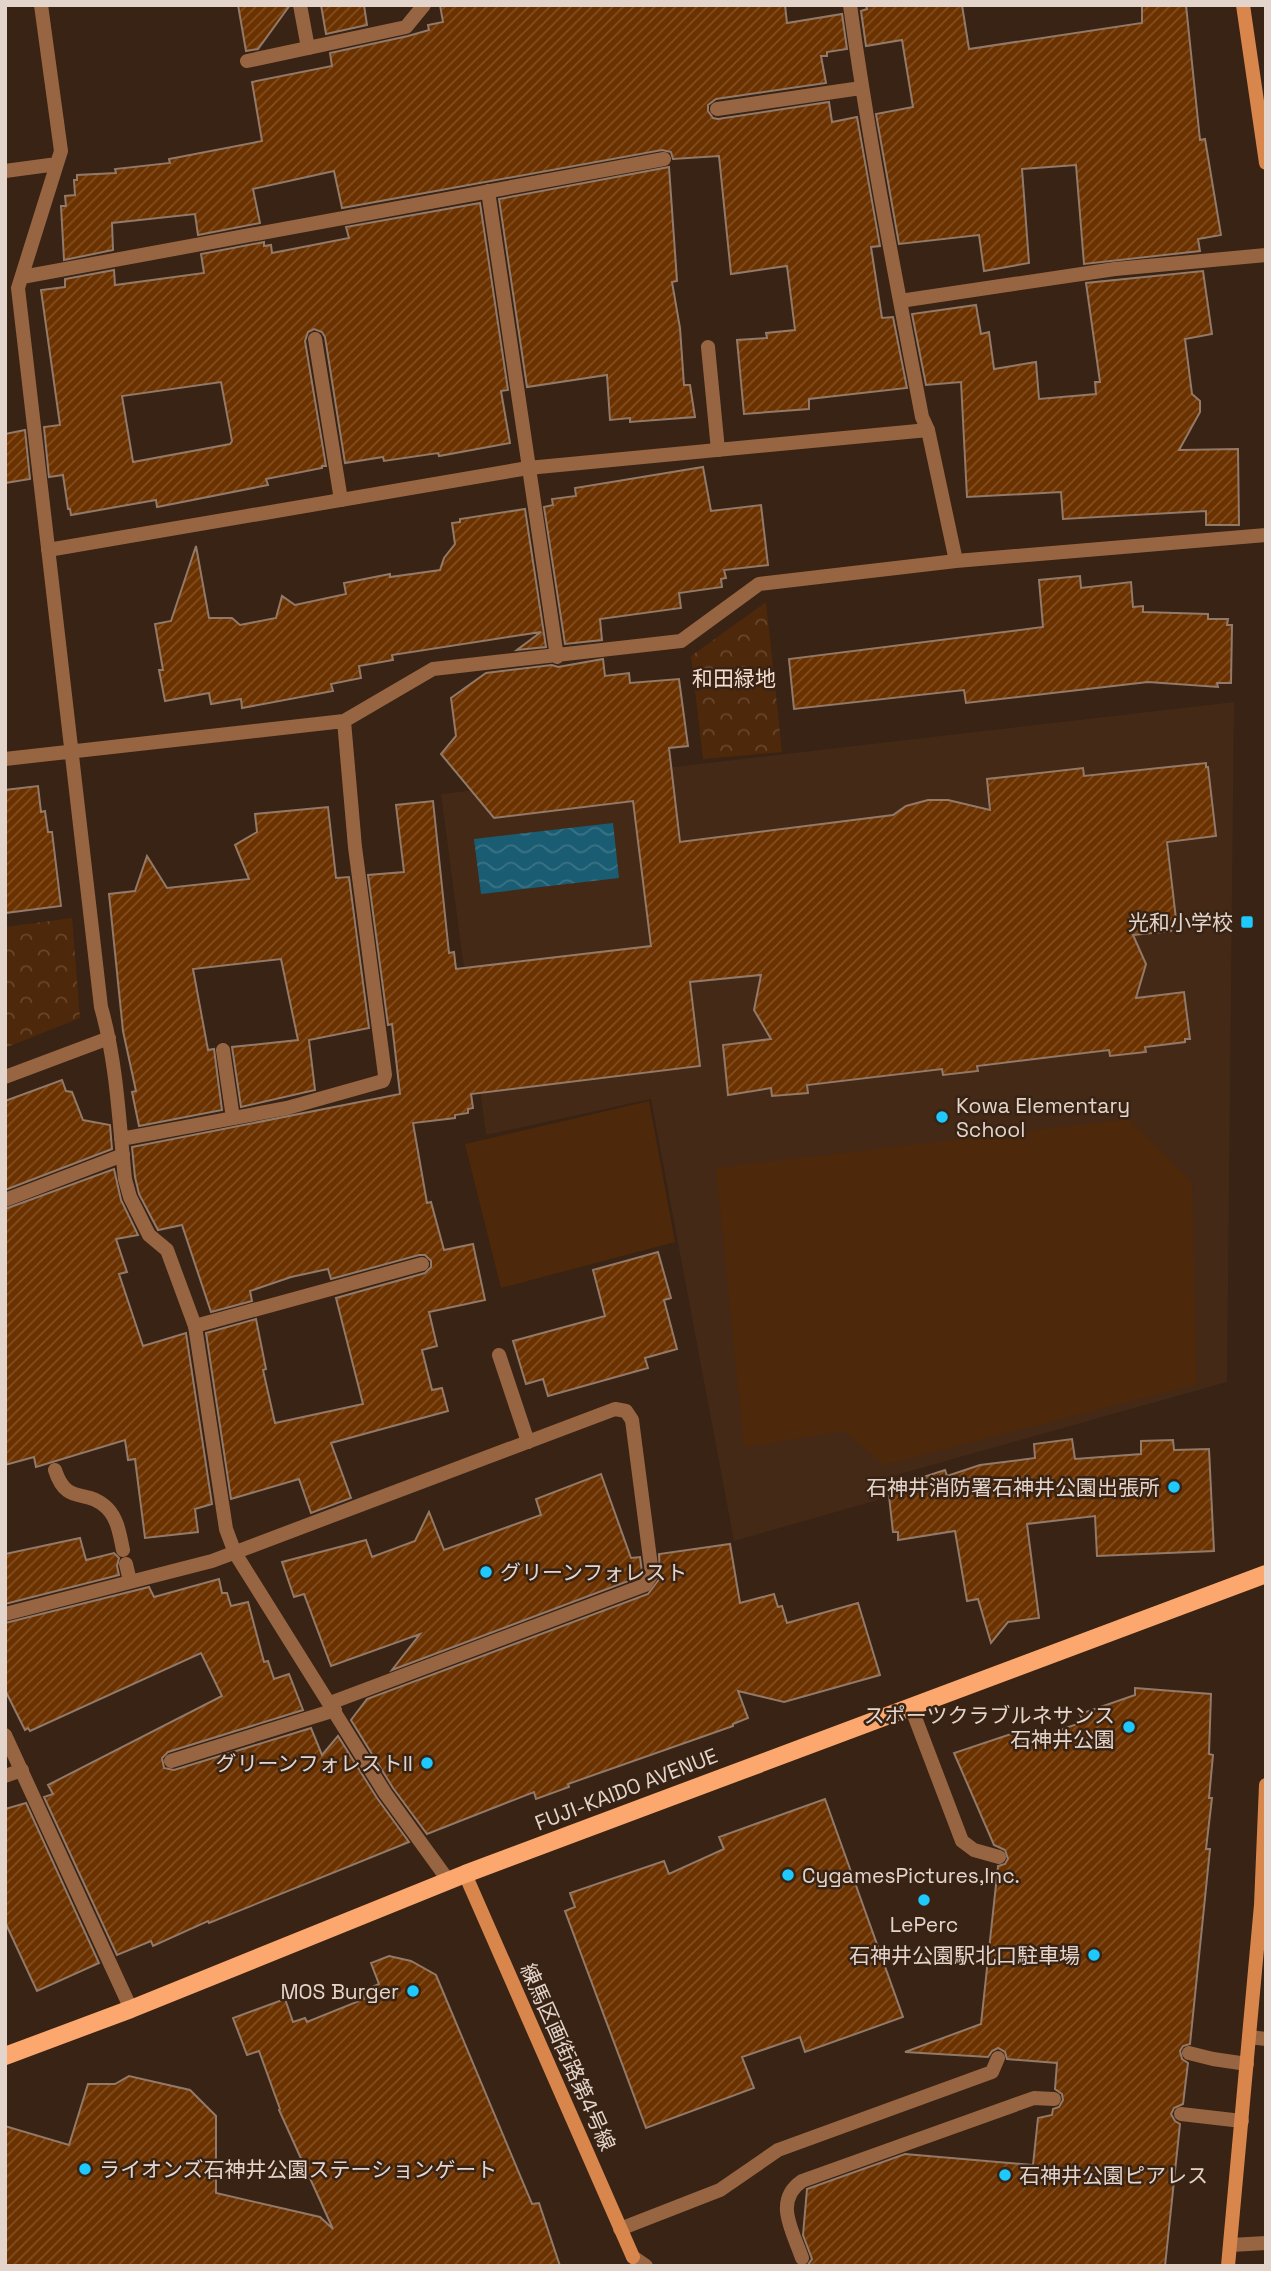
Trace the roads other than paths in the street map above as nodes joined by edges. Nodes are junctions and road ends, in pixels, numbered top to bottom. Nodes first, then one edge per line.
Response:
1 (41, 5) edge
2 (300, 5) edge
3 (424, 5) edge
4 (850, 5) edge
5 (1243, 5) edge
6 (308, 48) junction
7 (247, 61) dead end
8 (861, 88) junction
9 (717, 109) dead end
10 (664, 159) dead end
11 (1266, 163) edge
12 (57, 164) junction
13 (5, 171) edge
14 (488, 191) junction
15 (1266, 255) edge
16 (22, 277) junction
17 (900, 301) junction
18 (315, 339) dead end
19 (708, 347) dead end
20 (928, 430) junction
21 (718, 450) junction
22 (528, 468) junction
23 (341, 500) junction
24 (1266, 535) edge
25 (48, 550) junction
26 (956, 561) junction
27 (556, 657) junction
28 (344, 721) junction
29 (71, 752) junction
30 (5, 759) edge
31 (109, 1038) junction
32 (223, 1050) dead end
33 (5, 1077) edge
34 (233, 1118) junction
35 (121, 1139) junction
36 (123, 1155) junction
37 (5, 1200) edge
38 (422, 1264) dead end
39 (195, 1326) junction
40 (499, 1355) dead end
41 (528, 1442) junction
42 (55, 1470) dead end
43 (236, 1553) junction
44 (1266, 1574) edge
45 (130, 1581) junction
46 (5, 1614) edge
47 (333, 1707) junction
48 (911, 1707) junction
49 (5, 1735) edge
50 (171, 1761) dead end
51 (22, 1770) junction
52 (5, 1776) edge
53 (1266, 1785) edge
54 (999, 1857) dead end
55 (465, 1874) junction
56 (448, 1880) junction
57 (1263, 1904) edge
58 (131, 2009) junction
59 (1249, 2037) junction
60 (1266, 2039) edge
61 (1189, 2053) dead end
62 (5, 2056) edge
63 (998, 2058) dead end
64 (1247, 2064) junction
65 (1054, 2099) dead end
66 (1181, 2114) dead end
67 (1242, 2121) junction
68 (620, 2229) junction
69 (1266, 2243) edge
70 (1231, 2245) junction
71 (802, 2258) dead end
72 (633, 2262) edge
73 (646, 2266) edge
74 (1228, 2266) edge

1 - 12 street
2 - 6 street
3 - 6 street
4 - 8 street
5 - 11 street
6 - 7 street
8 - 9 street
8 - 17 street
10 - 14 street
12 - 13 street
12 - 16 street
14 - 16 street
14 - 22 street
15 - 17 street
16 - 25 street
17 - 20 street
18 - 23 street
19 - 21 street
20 - 21 street
20 - 26 street
21 - 22 street
22 - 23 street
22 - 27 street
23 - 25 street
24 - 26 street
25 - 29 street
26 - 27 street
27 - 28 street
28 - 29 street
28 - 34 street
29 - 30 street
29 - 31 street
31 - 33 street
31 - 35 street
32 - 34 street
34 - 35 street
35 - 36 street
36 - 37 street
36 - 39 street
38 - 39 street
39 - 43 street
40 - 41 street
41 - 43 street
41 - 47 street
42 - 45 street
43 - 45 street
43 - 47 street
44 - 48 main road, FUJI-KAIDO AVENUE
45 - 46 street
47 - 50 street
47 - 56 street
48 - 54 street
48 - 55 main road, FUJI-KAIDO AVENUE
49 - 51 street
51 - 52 street
51 - 58 street
53 - 57 street
55 - 56 main road, FUJI-KAIDO AVENUE
55 - 68 street, 練馬区画街路第4号線
56 - 58 main road, FUJI-KAIDO AVENUE
57 - 59 street
58 - 62 main road, FUJI-KAIDO AVENUE
59 - 60 street
59 - 64 street
61 - 64 street
63 - 68 street
64 - 67 street
65 - 71 street
66 - 67 street
67 - 70 street
68 - 72 street, 練馬区画街路第4号線
69 - 70 street
70 - 74 street
72 - 73 street

